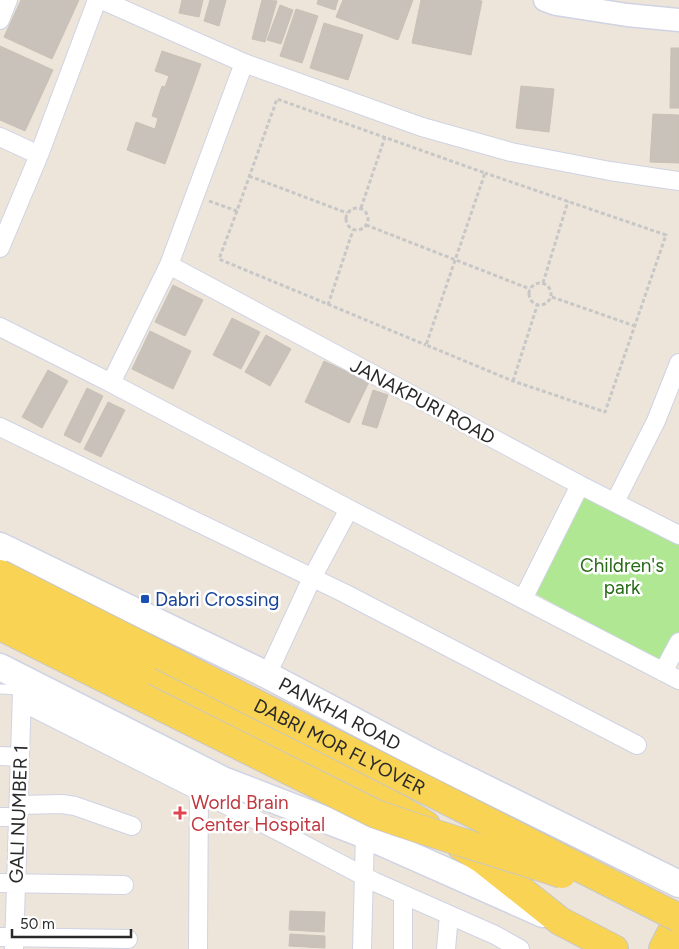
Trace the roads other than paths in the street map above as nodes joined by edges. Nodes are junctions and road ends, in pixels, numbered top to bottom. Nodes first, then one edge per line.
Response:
1 (8, 0) edge
2 (97, 0) edge
3 (102, 0) edge
4 (545, 0) edge
5 (609, 0) edge
6 (679, 8) edge
7 (0, 20) edge
8 (679, 20) edge
9 (244, 63) junction
10 (0, 137) edge
11 (39, 155) junction
12 (679, 181) edge
13 (0, 248) edge
14 (169, 265) junction
15 (0, 327) edge
16 (679, 363) edge
17 (111, 383) junction
18 (0, 427) edge
19 (580, 485) junction
20 (615, 502) junction
21 (349, 509) junction
22 (679, 535) edge
23 (0, 546) edge
24 (45, 568) junction
25 (0, 574) edge
26 (312, 578) junction
27 (523, 599) junction
28 (0, 602) edge
29 (0, 626) edge
30 (679, 642) edge
31 (0, 644) edge
32 (663, 672) junction
33 (267, 675) junction
34 (679, 680) edge
35 (12, 682) edge
36 (638, 745) dead end
37 (0, 756) edge
38 (20, 757) junction
39 (199, 779) junction
40 (19, 811) junction
41 (0, 817) edge
42 (132, 826) dead end
43 (365, 835) junction
44 (365, 877) junction
45 (8, 883) edge
46 (679, 884) edge
47 (124, 885) dead end
48 (403, 895) junction
49 (677, 912) edge
50 (449, 915) junction
51 (560, 921) junction
52 (128, 939) dead end
53 (10, 941) edge
54 (198, 949) edge
55 (362, 949) edge
56 (403, 949) edge
57 (446, 949) edge
58 (520, 949) edge
59 (614, 949) edge
60 (654, 949) edge
61 (663, 949) edge

1 - 7 street
2 - 11 street
3 - 9 street
4 - 8 street
5 - 6 street
9 - 12 street
9 - 14 street
10 - 11 street
11 - 13 street
14 - 17 street
14 - 19 street, JANAKPURI ROAD
15 - 17 street
16 - 20 street
17 - 21 street
18 - 26 street
19 - 20 street, JANAKPURI ROAD
19 - 27 street
20 - 22 street, JANAKPURI ROAD
21 - 26 street
21 - 27 street
23 - 24 main road, PANKHA ROAD
24 - 31 main road
24 - 33 main road, PANKHA ROAD
25 - 49 main road, DABRI MOR FLYOVER, bridge
26 - 33 street
26 - 36 street
27 - 32 street
28 - 51 main road, DABRI MOR FLYOVER, bridge
29 - 49 main road, bridge
30 - 32 street
32 - 34 street
33 - 46 main road, PANKHA ROAD
35 - 38 street, GALI NUMBER 1
35 - 39 main road
37 - 38 street
38 - 40 street, GALI NUMBER 1
39 - 43 main road
39 - 44 street
39 - 54 street
40 - 41 street
40 - 42 street
40 - 45 street, GALI NUMBER 1
43 - 44 street
43 - 51 main road
44 - 48 street
44 - 55 street
45 - 47 street
45 - 53 street, GALI NUMBER 1
48 - 50 street
48 - 56 street
49 - 60 street
49 - 61 main road
50 - 57 street
50 - 58 street
51 - 59 main road
52 - 53 street

